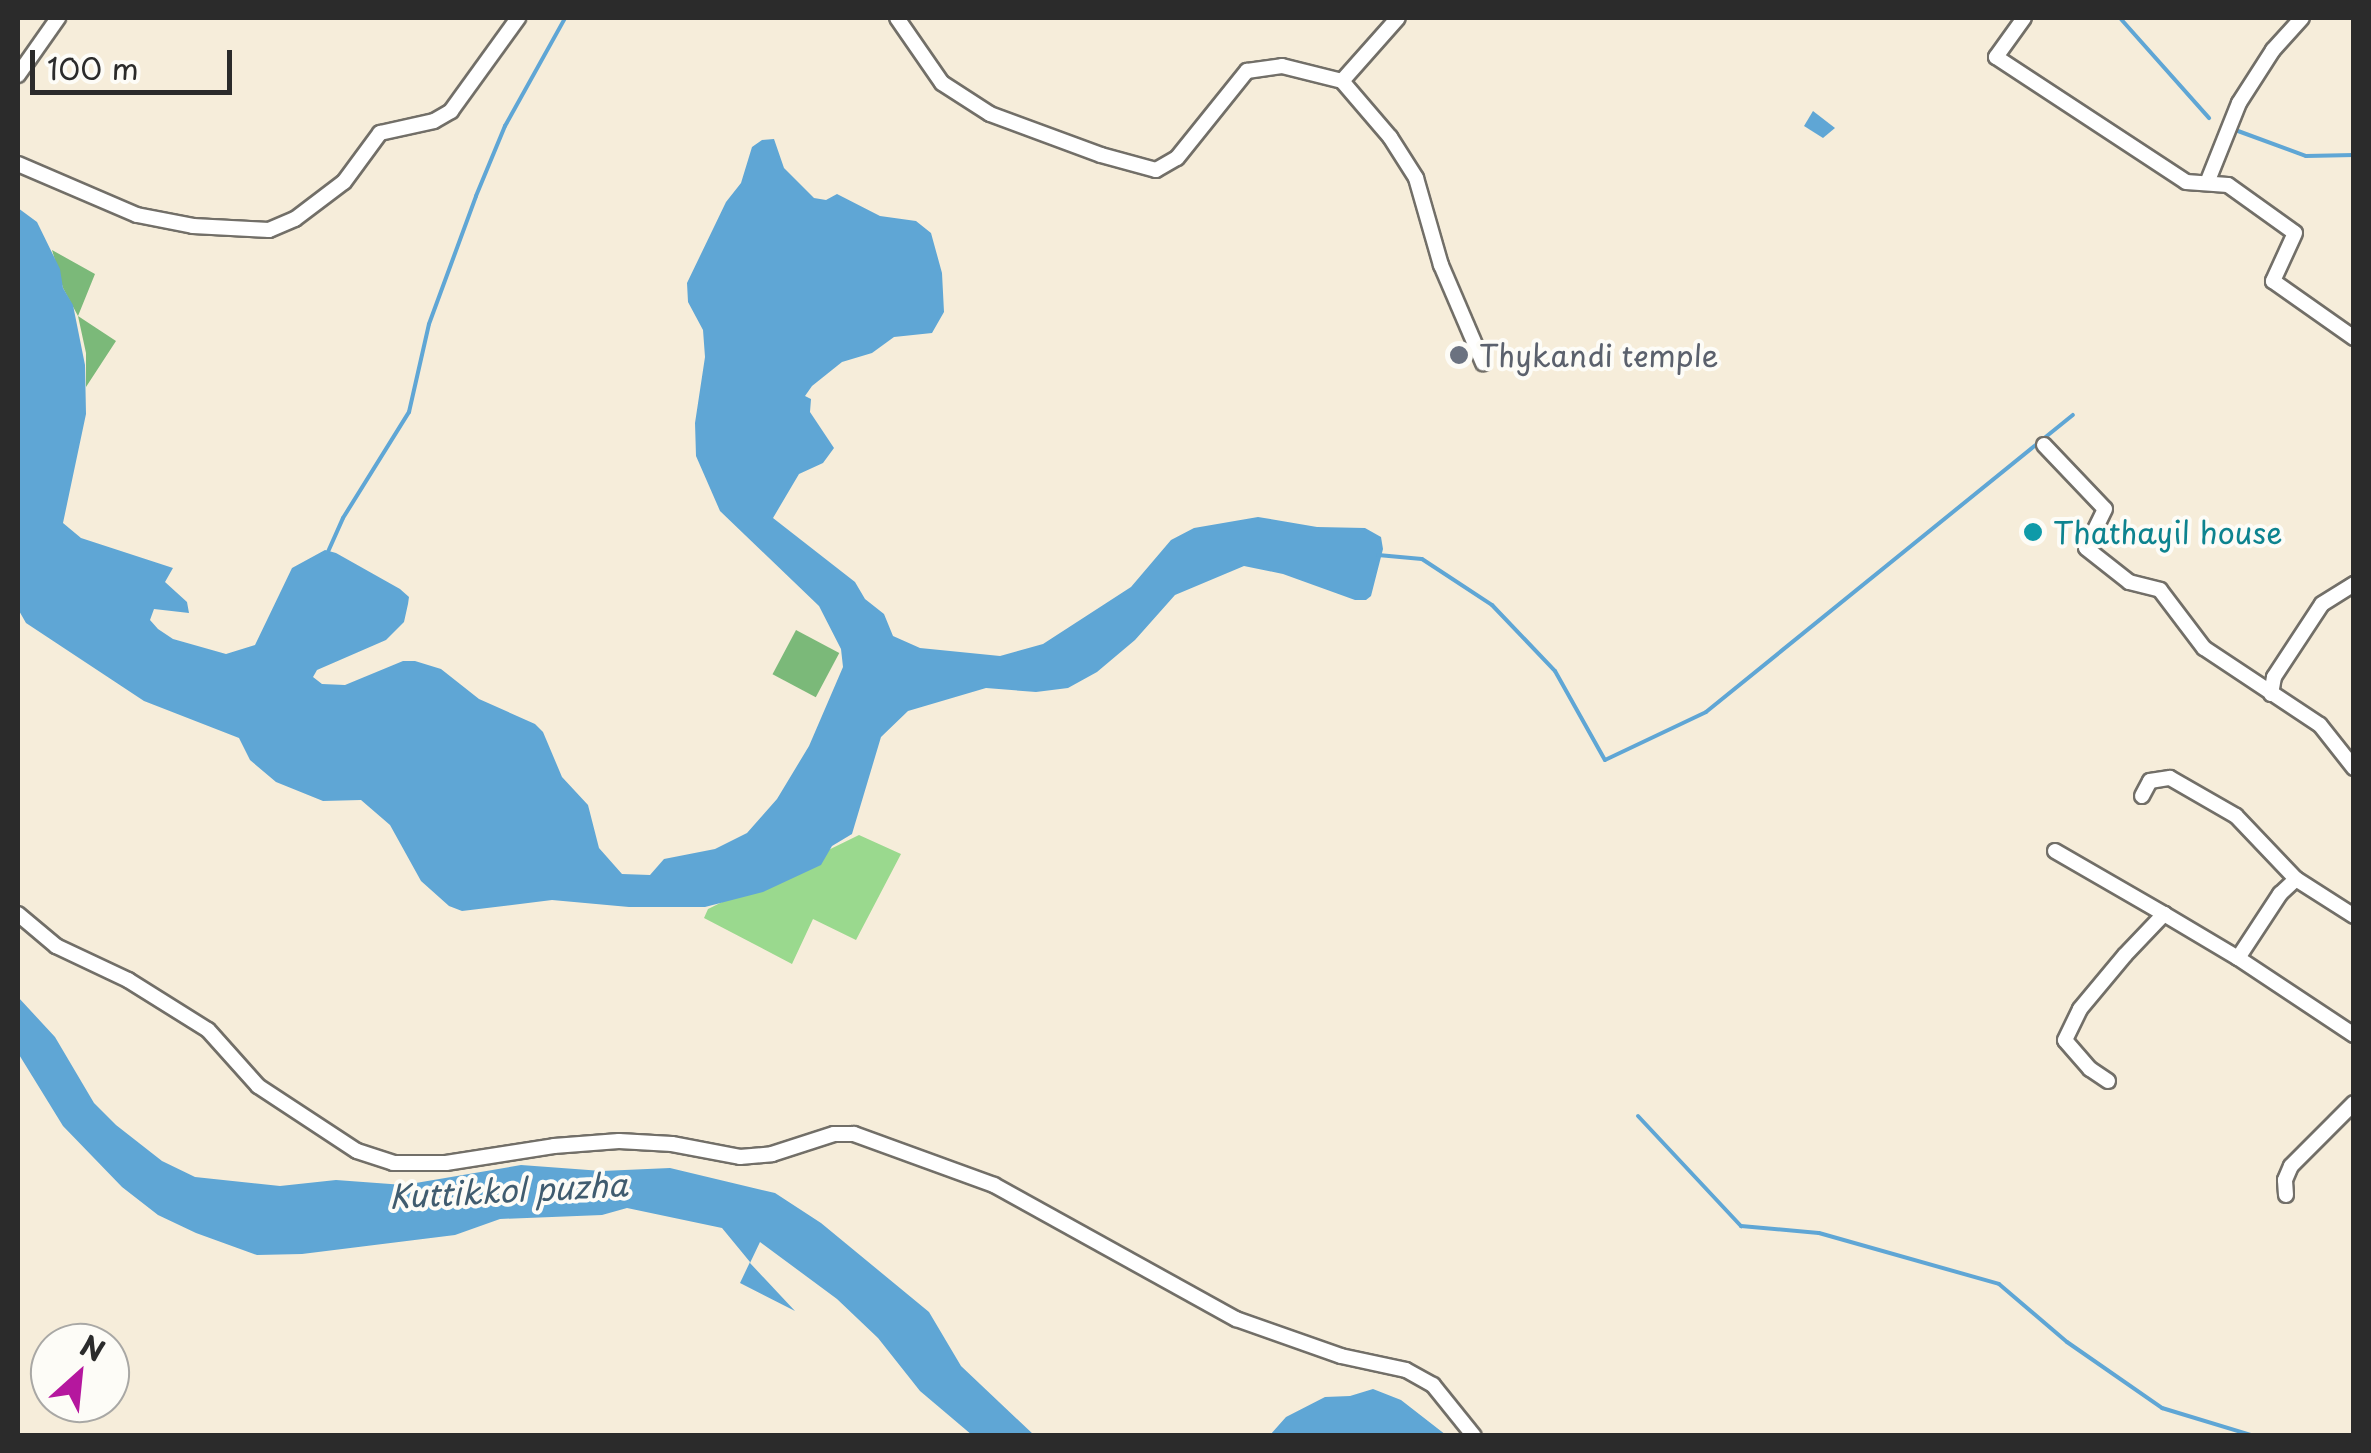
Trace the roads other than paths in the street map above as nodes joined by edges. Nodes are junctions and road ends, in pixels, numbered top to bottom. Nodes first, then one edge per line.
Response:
1 (58, 18) edge
2 (518, 18) edge
3 (897, 18) edge
4 (1398, 18) edge
5 (2024, 18) edge
6 (2302, 18) edge
7 (18, 75) edge
8 (1342, 81) junction
9 (18, 164) edge
10 (2206, 183) junction
11 (2354, 338) edge
12 (1483, 363) dead end
13 (2044, 445) dead end
14 (2354, 584) edge
15 (2270, 694) junction
16 (2354, 768) edge
17 (2142, 796) dead end
18 (2054, 850) dead end
19 (2296, 880) junction
20 (18, 914) edge
21 (2164, 914) junction
22 (2354, 916) edge
23 (2238, 958) junction
24 (2354, 1035) edge
25 (2108, 1081) dead end
26 (2354, 1103) edge
27 (2286, 1195) dead end
28 (1474, 1436) edge

1 - 7 street
2 - 9 street
3 - 8 street
4 - 8 street
5 - 10 street
6 - 10 street
8 - 12 street
10 - 11 street
13 - 15 street
14 - 15 street
15 - 16 street
17 - 19 street
18 - 21 street
19 - 22 street
19 - 23 street
20 - 28 street
21 - 23 street
21 - 25 street
23 - 24 street
26 - 27 street

